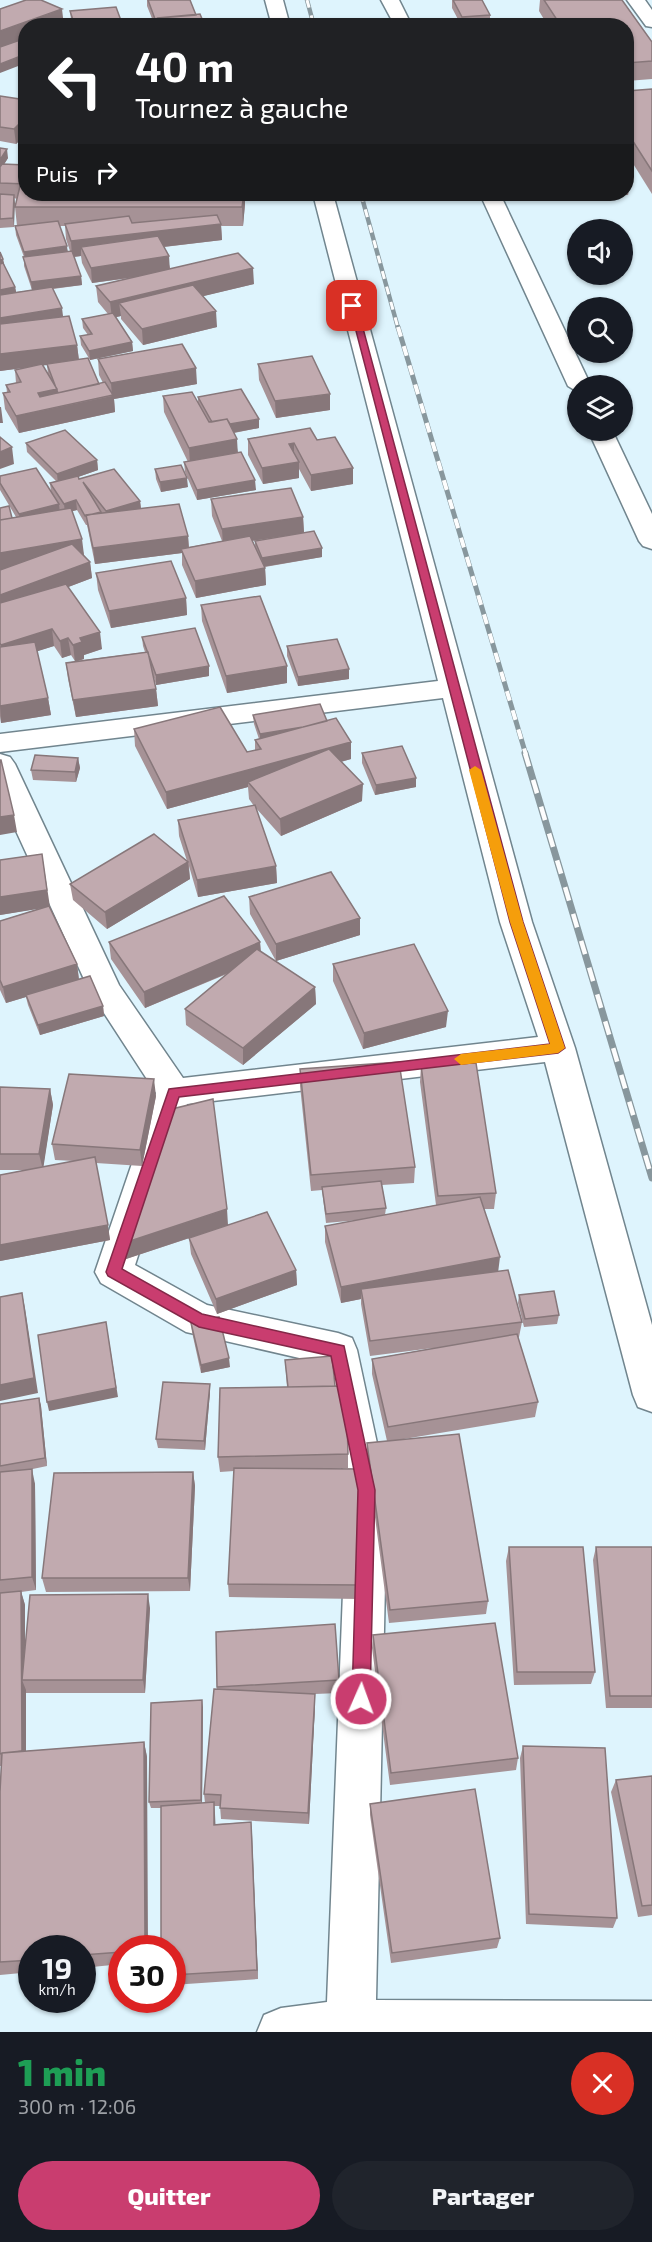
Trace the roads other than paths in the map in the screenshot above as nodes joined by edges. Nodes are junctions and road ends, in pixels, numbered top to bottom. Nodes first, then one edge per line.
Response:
1 (274, 0) edge
2 (390, 0) edge
3 (636, 0) edge
4 (278, 18) edge
5 (400, 18) edge
6 (652, 22) edge
7 (325, 201) edge
8 (493, 201) edge
9 (575, 375) edge
10 (605, 441) edge
11 (652, 541) edge
12 (453, 688) junction
13 (0, 743) edge
14 (0, 764) edge
15 (558, 1048) junction
16 (174, 1092) junction
17 (652, 1395) edge
18 (351, 2024) junction
19 (652, 2025) edge
20 (281, 2032) edge

1 - 4 street
2 - 5 street
3 - 6 street
7 - 12 street
8 - 9 street
10 - 11 street
12 - 13 street
12 - 15 street
14 - 16 street
15 - 16 street
15 - 17 street
16 - 18 street
18 - 19 street
18 - 20 street

